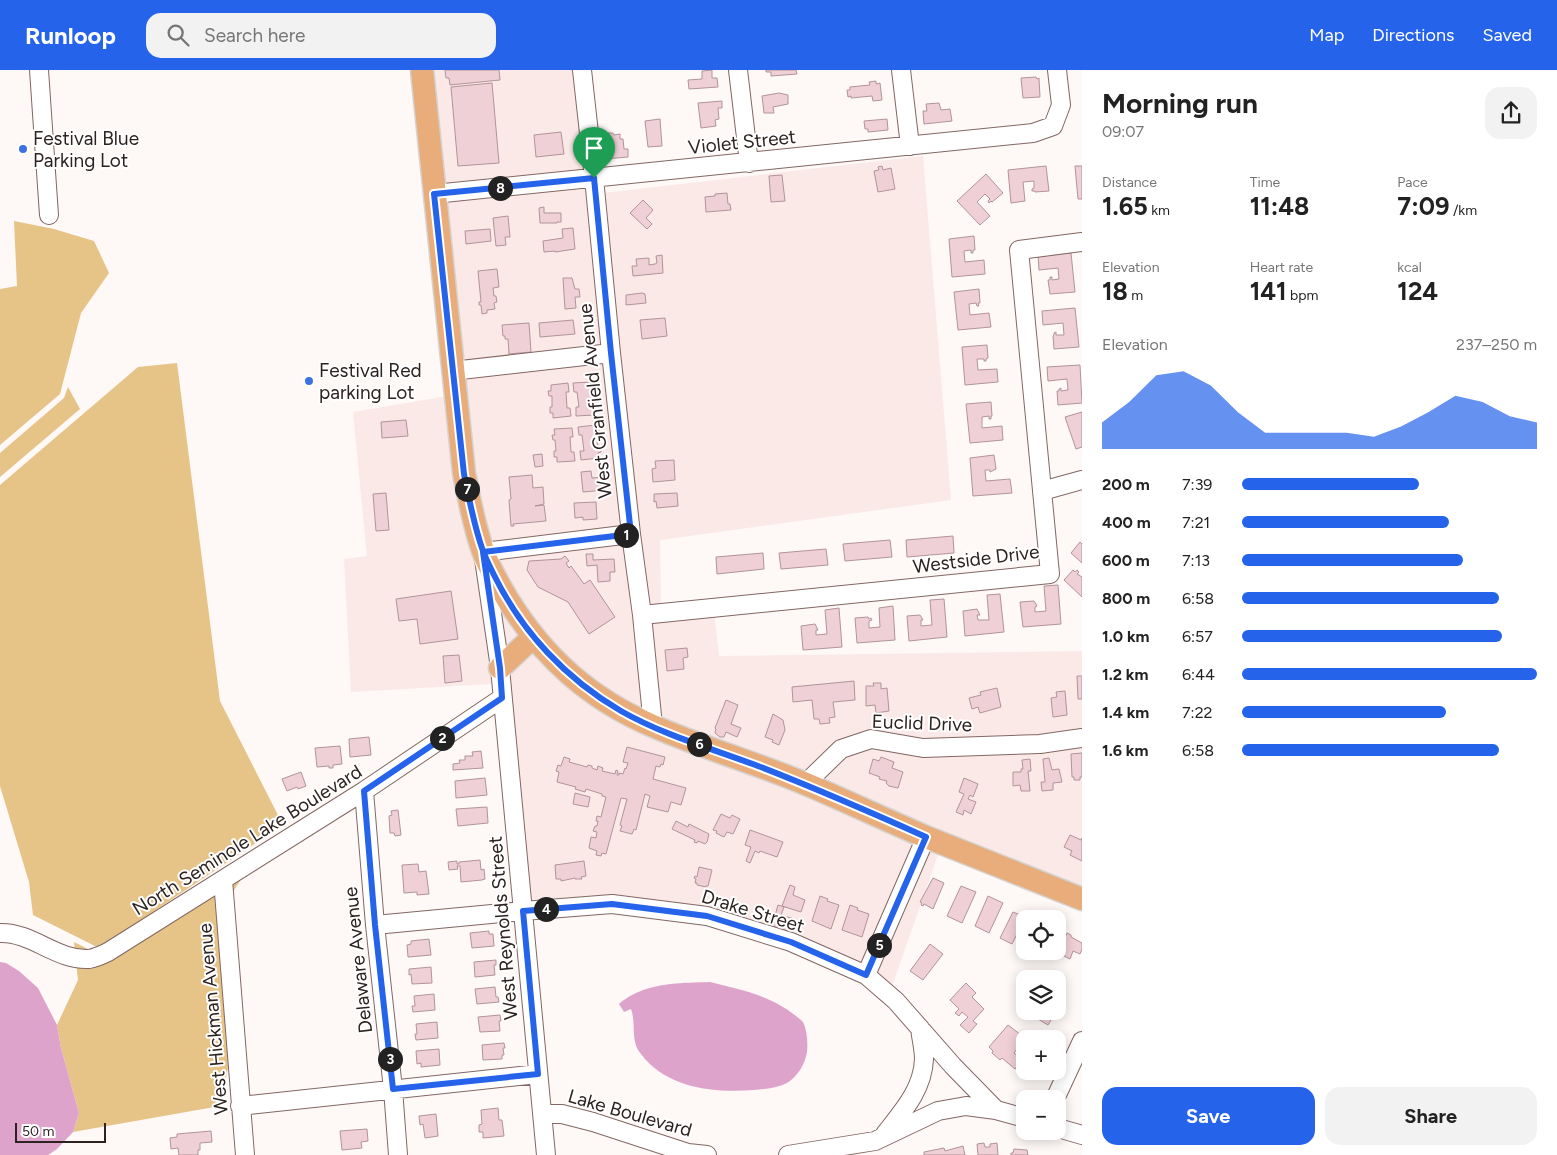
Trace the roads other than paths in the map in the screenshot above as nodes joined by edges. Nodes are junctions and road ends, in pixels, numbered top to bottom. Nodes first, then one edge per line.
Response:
1 (39, 70) edge
2 (422, 70) edge
3 (582, 70) edge
4 (738, 70) edge
5 (900, 70) edge
6 (1057, 70) edge
7 (910, 146) junction
8 (749, 163) junction
9 (594, 178) junction
10 (434, 194) junction
11 (49, 215) dead end
12 (1082, 242) edge
13 (611, 353) junction
14 (452, 371) junction
15 (1082, 480) edge
16 (1042, 491) junction
17 (631, 534) junction
18 (483, 552) junction
19 (642, 615) junction
20 (533, 637) junction
21 (500, 668) junction
22 (502, 698) junction
23 (653, 726) junction
24 (1082, 738) edge
25 (805, 784) junction
26 (364, 791) junction
27 (926, 837) junction
28 (223, 880) junction
29 (1082, 899) edge
30 (523, 911) junction
31 (375, 925) junction
32 (0, 933) edge
33 (866, 975) junction
34 (920, 1028) junction
35 (1082, 1041) edge
36 (538, 1074) junction
37 (393, 1089) junction
38 (1059, 1090) edge
39 (240, 1106) junction
40 (996, 1110) junction
41 (542, 1114) junction
42 (1016, 1116) edge
43 (1066, 1130) edge
44 (1082, 1135) edge
45 (877, 1145) edge
46 (245, 1155) edge
47 (398, 1155) edge
48 (546, 1155) edge
49 (707, 1155) edge
50 (788, 1155) edge

1 - 11 street
2 - 10 main road
3 - 9 street, West Granfield Avenue
4 - 8 street
5 - 7 street
6 - 7 street, Violet Street
7 - 8 street, Violet Street
8 - 9 street, Violet Street
9 - 10 street, Violet Street
9 - 13 street, West Granfield Avenue
10 - 14 main road
12 - 16 street, Westside Drive
13 - 14 street
13 - 17 street, West Granfield Avenue
14 - 18 main road
15 - 16 street
16 - 19 street, Westside Drive
17 - 18 street
17 - 19 street, West Granfield Avenue
18 - 20 main road
18 - 21 street, West Reynolds Street
19 - 23 street, West Granfield Avenue
20 - 21 main road
20 - 23 main road
21 - 22 street, West Reynolds Street
22 - 26 street, North Seminole Lake Boulevard
22 - 30 street, West Reynolds Street
23 - 25 main road
24 - 25 street, Euclid Drive
25 - 27 main road
26 - 28 street, North Seminole Lake Boulevard
26 - 31 street, Delaware Avenue
27 - 29 main road
27 - 33 street
28 - 32 street, North Seminole Lake Boulevard
28 - 39 street, West Hickman Avenue
30 - 31 street, Drake Street
30 - 33 street, Drake Street
30 - 36 street, West Reynolds Street
31 - 37 street, Delaware Avenue
33 - 34 street, Drake Street
34 - 40 street, Drake Street
34 - 45 street
35 - 38 street
36 - 37 street
36 - 41 street, West Reynolds Street
37 - 39 street
37 - 47 street, Delaware Avenue
39 - 46 street, West Hickman Avenue
40 - 42 street
40 - 45 street
41 - 48 street, West Reynolds Street
41 - 49 street, Lake Boulevard
43 - 44 street
45 - 50 street

